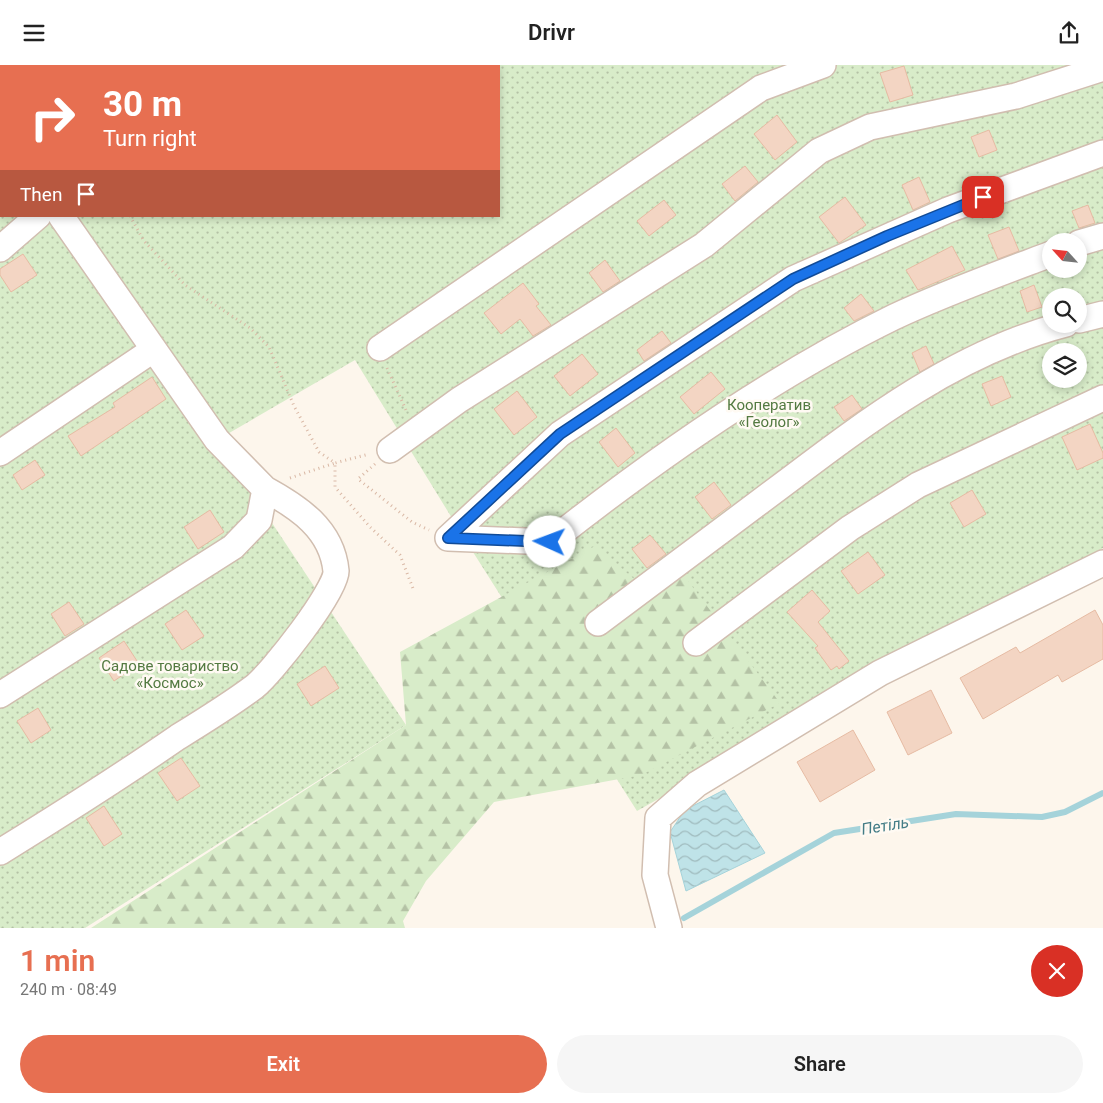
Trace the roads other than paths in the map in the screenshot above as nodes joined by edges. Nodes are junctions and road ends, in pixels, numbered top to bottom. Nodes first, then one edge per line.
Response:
1 (824, 65) edge
2 (1103, 68) edge
3 (1103, 153) edge
4 (37, 217) edge
5 (62, 217) edge
6 (1103, 237) edge
7 (1088, 241) edge
8 (0, 249) edge
9 (1042, 257) edge
10 (1103, 314) edge
11 (1087, 318) edge
12 (1042, 330) edge
13 (380, 348) dead end
14 (153, 350) junction
15 (1103, 398) edge
16 (390, 450) road end
17 (0, 453) edge
18 (264, 489) junction
19 (1103, 563) edge
20 (598, 623) dead end
21 (696, 643) dead end
22 (0, 695) edge
23 (0, 852) edge
24 (669, 928) edge

1 - 13 street
2 - 16 street
3 - 9 street
4 - 8 street
5 - 14 street
6 - 7 street
10 - 11 street
12 - 20 street
14 - 17 street
14 - 18 street
15 - 21 street
18 - 22 street
18 - 23 street
19 - 24 street

